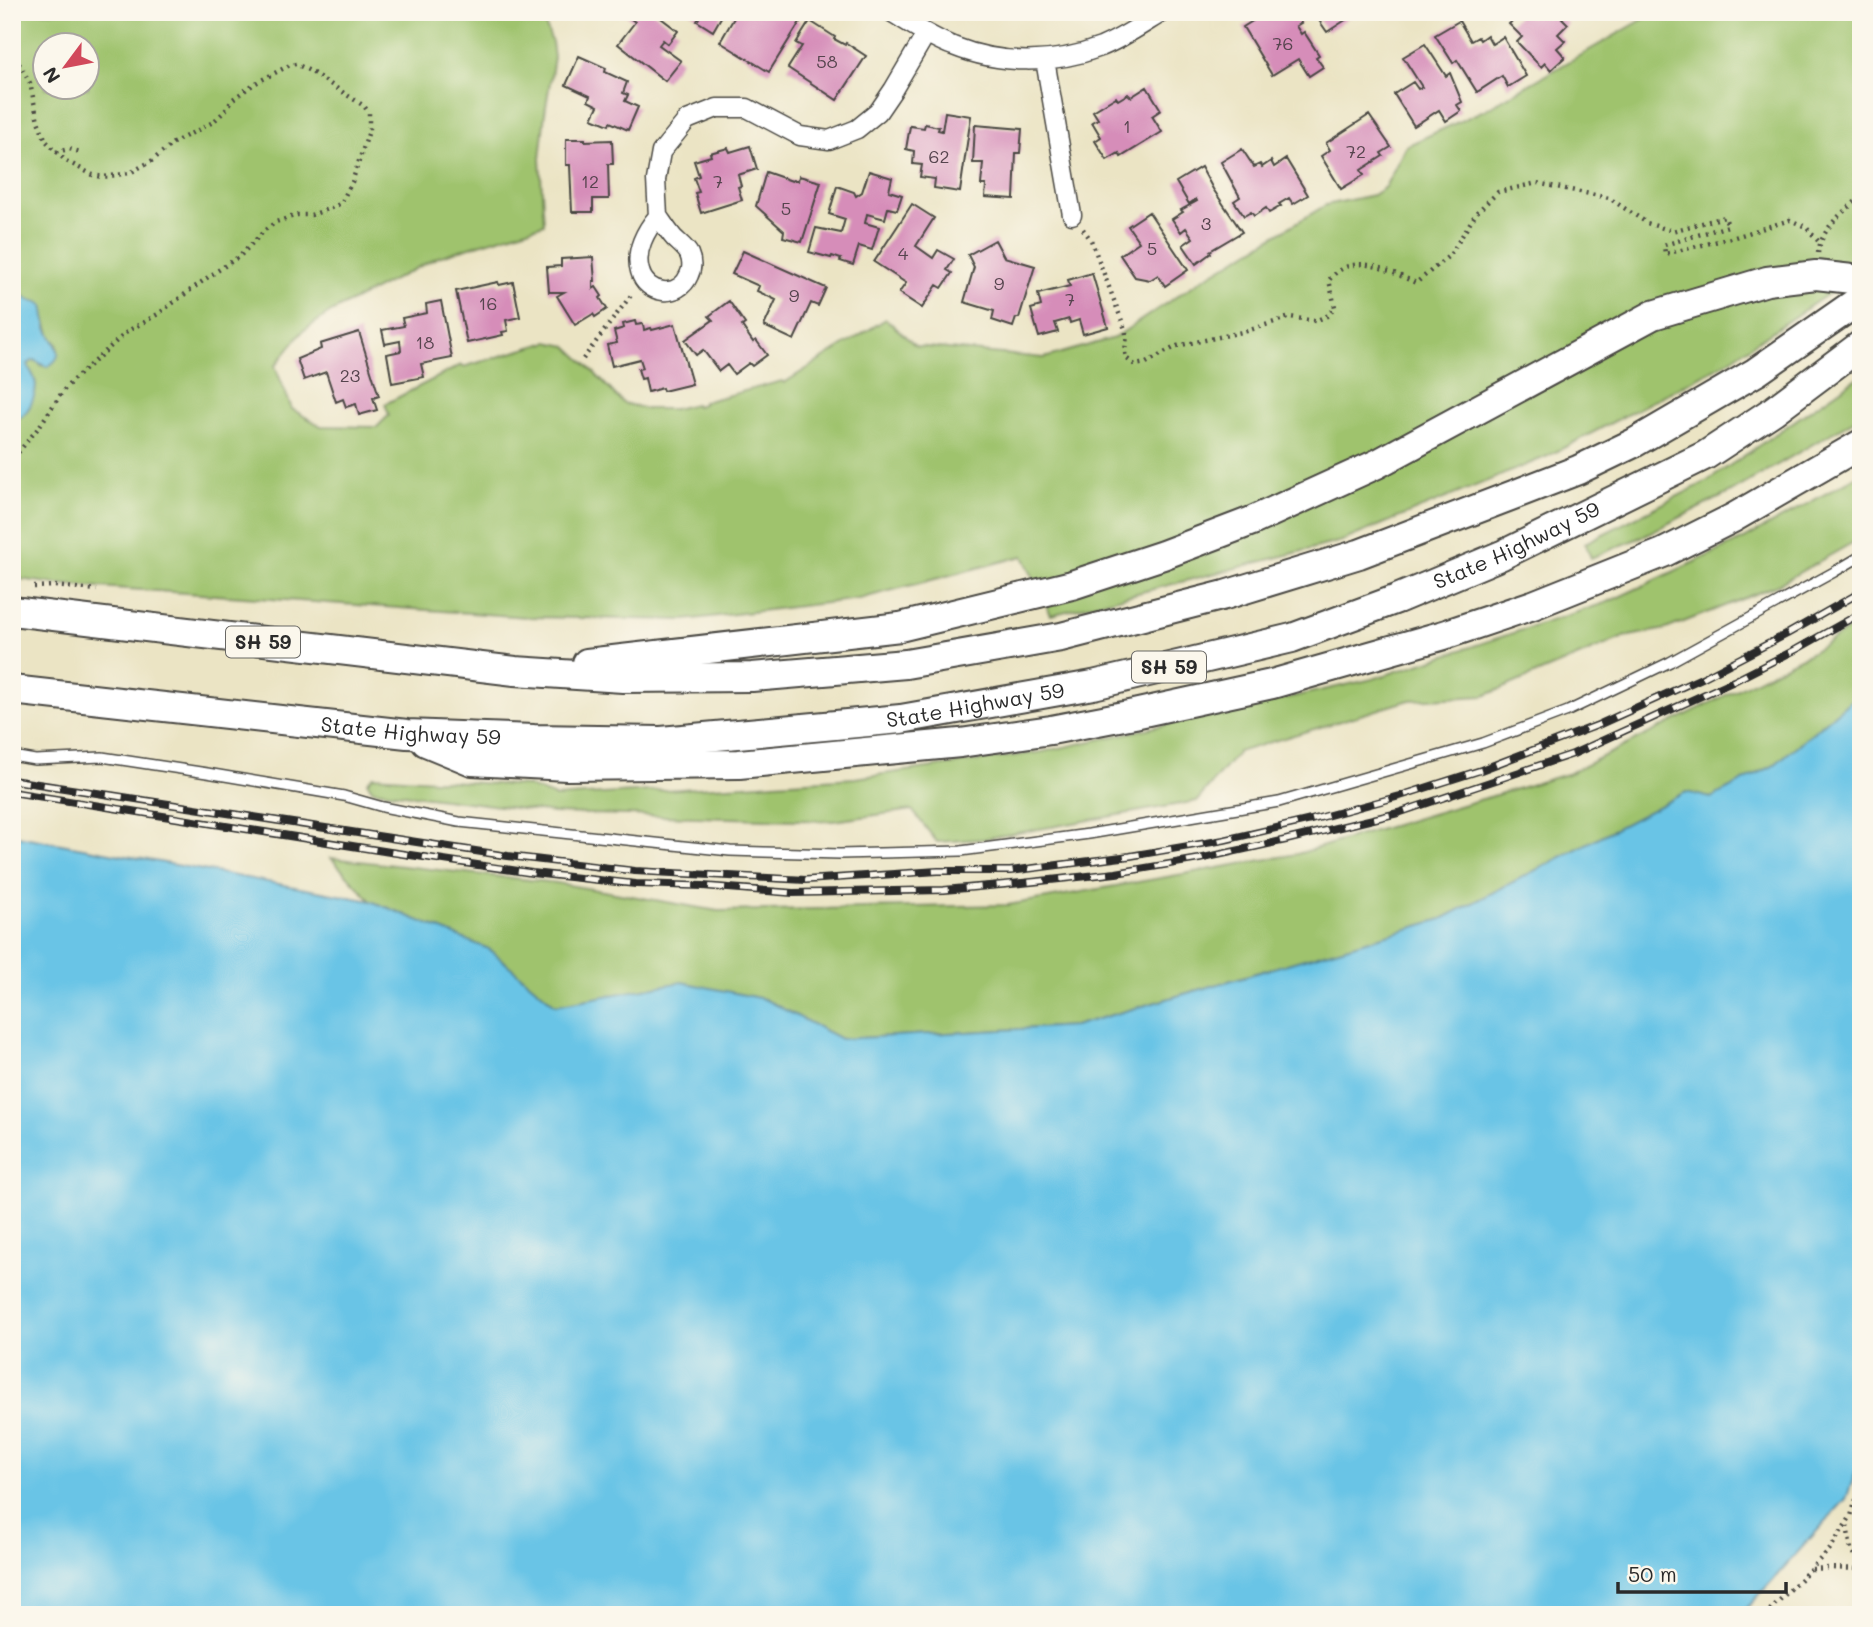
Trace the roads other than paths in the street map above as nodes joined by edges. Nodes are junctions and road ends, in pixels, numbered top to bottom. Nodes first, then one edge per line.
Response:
1 (891, 12) edge
2 (1163, 12) edge
3 (926, 34) junction
4 (1045, 60) junction
5 (1072, 215) road end
6 (658, 216) junction
7 (1861, 280) edge
8 (1861, 299) edge
9 (1861, 345) edge
10 (1861, 444) edge
11 (1861, 555) edge
12 (18, 600) edge
13 (515, 671) junction
14 (12, 690) edge
15 (407, 734) junction
16 (12, 756) edge

1 - 3 street
2 - 4 street
3 - 4 street
3 - 6 street
4 - 5 street
6 - 6 street
7 - 13 main road
8 - 13 main road, State Highway 59 / SH 59
9 - 15 main road, State Highway 59 / SH 59
10 - 15 main road
11 - 16 lane
12 - 13 main road, State Highway 59 / SH 59
14 - 15 main road, State Highway 59 / SH 59

